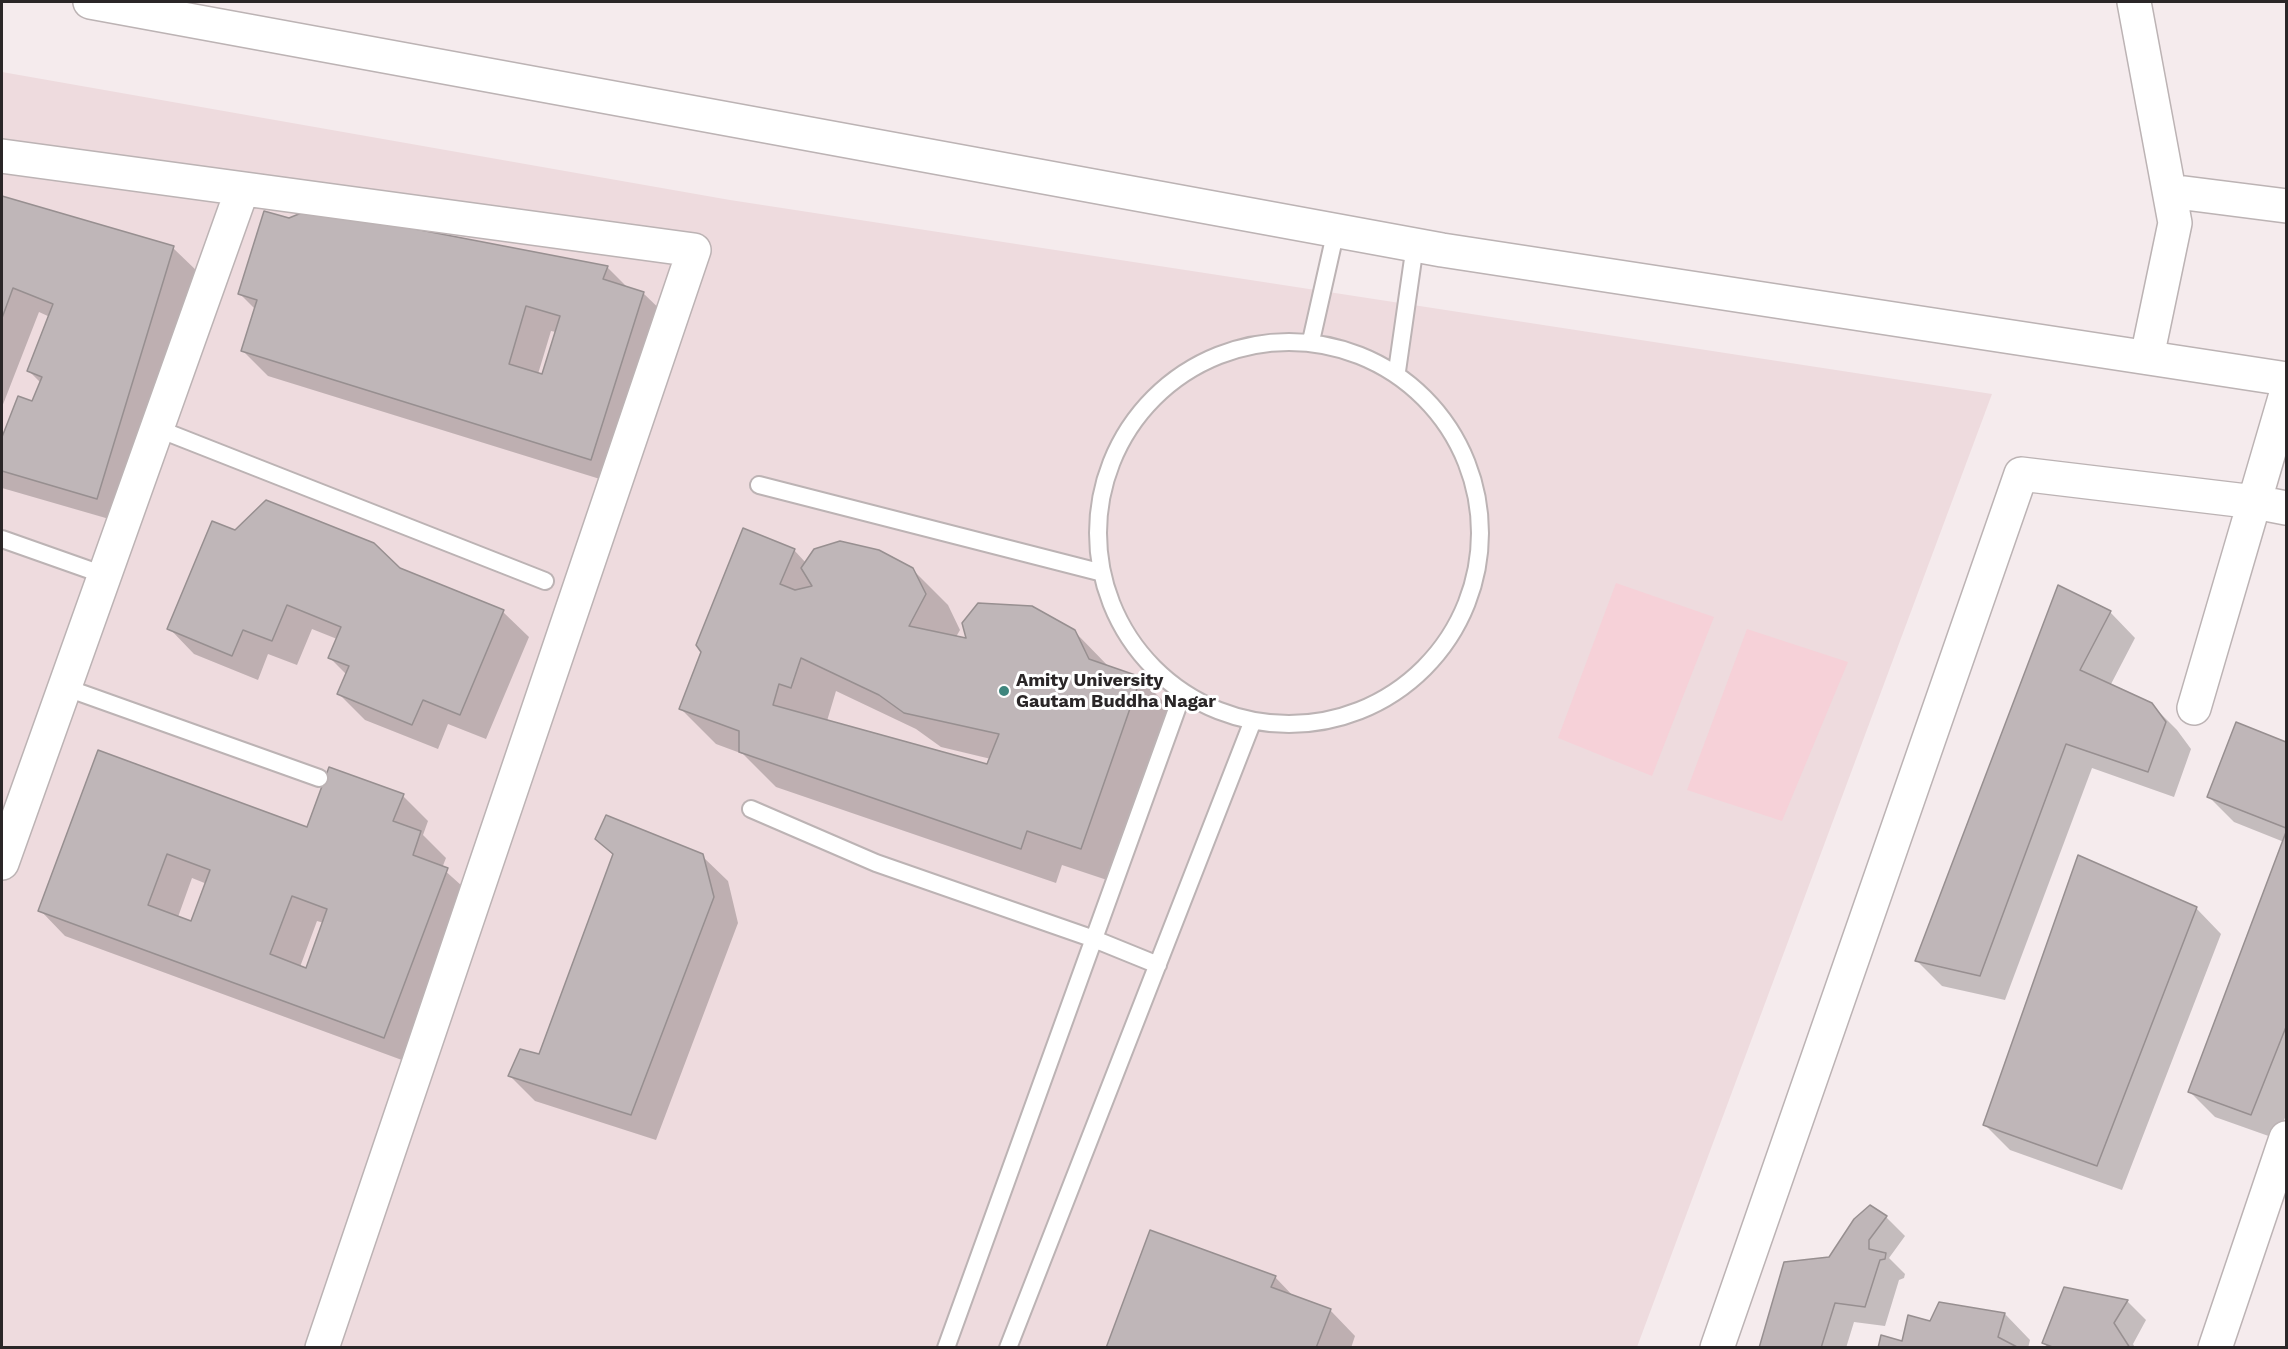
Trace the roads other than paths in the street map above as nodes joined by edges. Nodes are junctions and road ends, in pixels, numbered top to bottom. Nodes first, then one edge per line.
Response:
1 (90, 2) edge
2 (2134, 2) edge
3 (2, 156) edge
4 (242, 190) junction
5 (2169, 190) junction
6 (2286, 206) edge
7 (1336, 230) junction
8 (1415, 245) junction
9 (1311, 341) junction
10 (2147, 357) junction
11 (1397, 371) junction
12 (2286, 379) edge
13 (2286, 394) edge
14 (156, 428) junction
15 (759, 485) dead end
16 (2255, 501) junction
17 (2286, 508) edge
18 (2, 539) edge
19 (1099, 572) junction
20 (104, 575) junction
21 (545, 581) dead end
22 (64, 687) junction
23 (1182, 695) junction
24 (2194, 708) dead end
25 (1252, 723) junction
26 (319, 778) dead end
27 (752, 809) dead end
28 (2, 862) edge
29 (1094, 939) junction
30 (1158, 965) junction
31 (2286, 1138) edge
32 (322, 1347) edge
33 (946, 1347) edge
34 (1008, 1347) edge
35 (1717, 1347) edge
36 (2216, 1347) edge

1 - 7 street
2 - 5 street
3 - 4 street
4 - 14 street
4 - 32 street
5 - 6 street
5 - 10 street
7 - 8 street
7 - 9 lane
8 - 10 street
8 - 11 lane
9 - 11 lane
9 - 19 lane
10 - 12 street
11 - 25 lane
13 - 16 street
14 - 20 street
14 - 21 lane
15 - 19 lane
16 - 17 street
16 - 24 street
16 - 35 street
18 - 20 lane
19 - 23 lane
20 - 22 street
22 - 26 lane
22 - 28 street
23 - 25 lane
23 - 29 lane
25 - 30 lane
27 - 29 lane
29 - 30 lane
29 - 33 lane
30 - 34 lane
31 - 36 street

